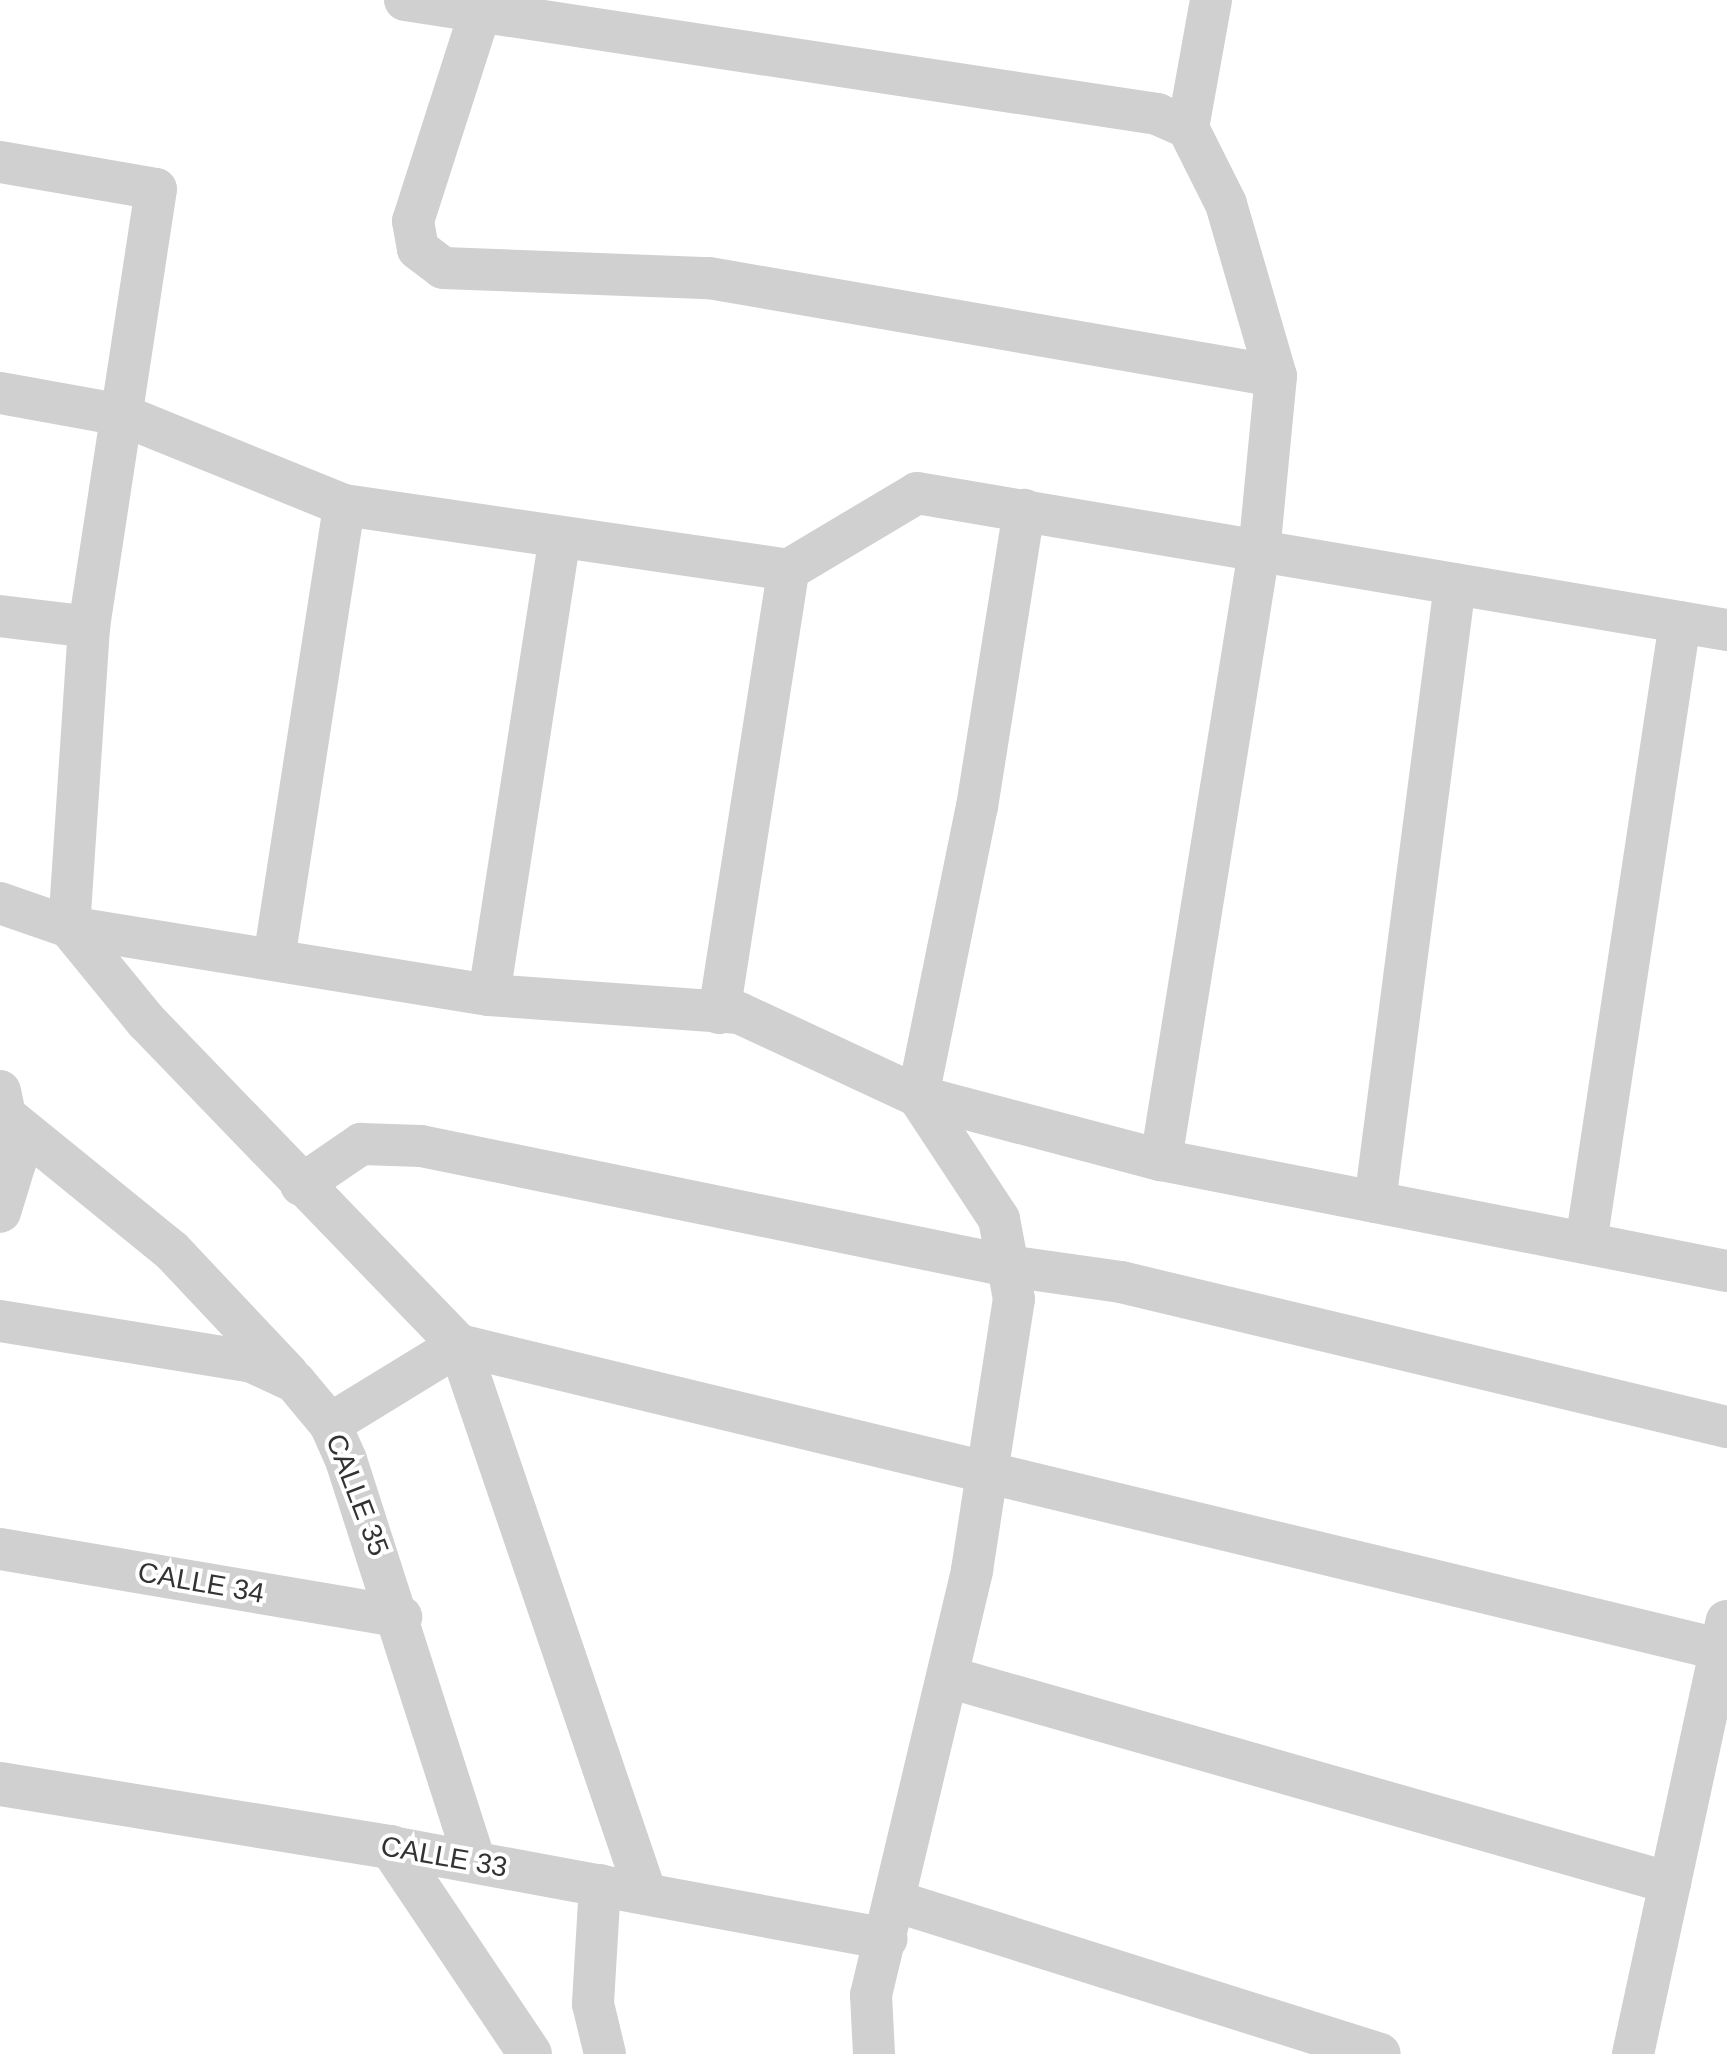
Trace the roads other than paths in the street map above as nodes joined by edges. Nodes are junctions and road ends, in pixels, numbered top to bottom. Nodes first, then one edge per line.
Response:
1 (405, 0) edge
2 (1211, 0) edge
3 (483, 8) edge
4 (1188, 128) junction
5 (0, 162) edge
6 (1276, 376) junction
7 (0, 393) edge
8 (122, 415) junction
9 (344, 505) junction
10 (1024, 510) junction
11 (560, 538) junction
12 (1259, 551) junction
13 (788, 570) junction
14 (1455, 584) junction
15 (0, 616) edge
16 (1680, 622) junction
17 (89, 627) junction
18 (1727, 630) edge
19 (0, 903) edge
20 (69, 927) junction
21 (274, 959) junction
22 (489, 995) junction
23 (719, 1013) junction
24 (918, 1096) junction
25 (6, 1106) edge
26 (1161, 1160) junction
27 (301, 1185) junction
28 (1375, 1202) junction
29 (0, 1212) edge
30 (1586, 1243) junction
31 (1008, 1266) junction
32 (1727, 1271) edge
33 (0, 1321) edge
34 (459, 1345) junction
35 (295, 1382) junction
36 (330, 1424) junction
37 (1727, 1427) edge
38 (987, 1474) junction
39 (0, 1549) edge
40 (401, 1617) junction
41 (1725, 1641) edge
42 (948, 1677) junction
43 (0, 1784) edge
44 (391, 1847) junction
45 (475, 1862) junction
46 (1670, 1883) junction
47 (600, 1885) junction
48 (646, 1894) junction
49 (892, 1920) junction
50 (530, 2054) edge
51 (605, 2054) edge
52 (874, 2054) edge
53 (1380, 2054) edge
54 (1633, 2054) edge

1 - 3 street
2 - 4 street
3 - 4 street
3 - 6 street
4 - 6 street
5 - 8 street
6 - 12 street
7 - 8 street
8 - 9 street
8 - 17 street
9 - 11 street
9 - 21 street
10 - 12 street
10 - 13 street
10 - 24 street
11 - 13 street
11 - 22 street
12 - 14 street
12 - 26 street
13 - 23 street
14 - 16 street
14 - 28 street
15 - 17 street
16 - 18 street
16 - 30 street
17 - 20 street
19 - 20 street
20 - 21 street
20 - 27 street
21 - 22 street
22 - 23 street
23 - 24 street
24 - 26 street
24 - 31 street
25 - 29 street
25 - 35 street
26 - 28 street
27 - 31 street
27 - 34 street
28 - 30 street
30 - 32 street
31 - 37 street
31 - 38 street
33 - 35 street, CALLE 35
34 - 36 street
34 - 38 street
34 - 48 street
35 - 36 street, CALLE 35
36 - 40 street, CALLE 35
38 - 41 street
38 - 42 street
39 - 40 street, CALLE 34
40 - 45 street, CALLE 35
41 - 46 street
42 - 46 street
42 - 49 street
43 - 44 street, CALLE 33
44 - 45 street, CALLE 33
44 - 50 street
45 - 47 street, CALLE 33
46 - 54 street
47 - 48 street, CALLE 33
47 - 51 street
48 - 49 street, CALLE 33
49 - 52 street
49 - 53 street, CALLE 33

